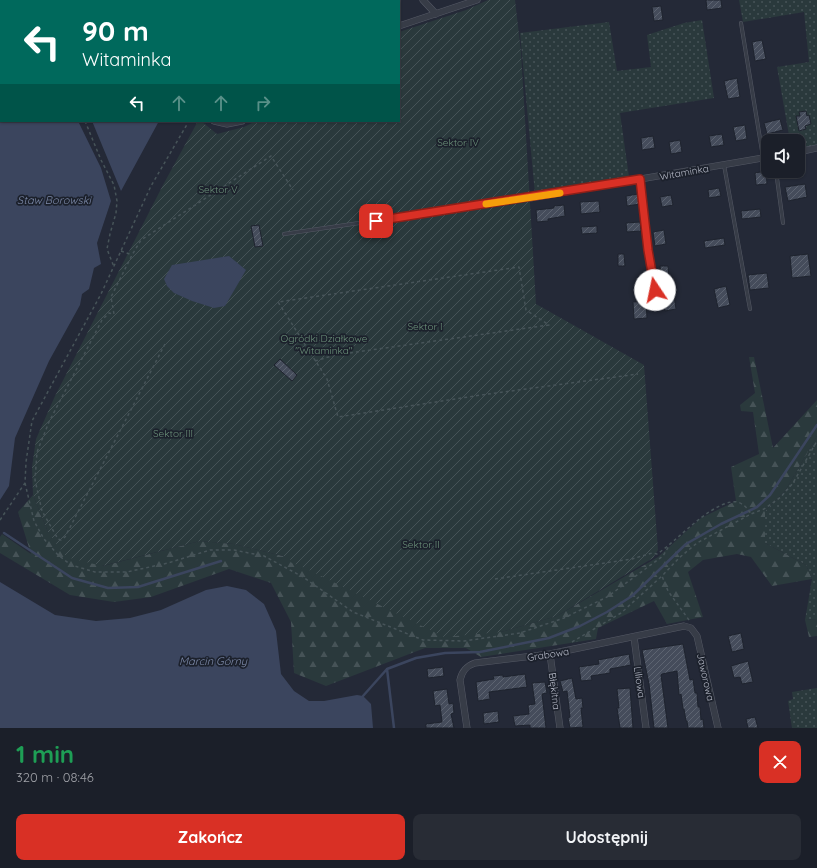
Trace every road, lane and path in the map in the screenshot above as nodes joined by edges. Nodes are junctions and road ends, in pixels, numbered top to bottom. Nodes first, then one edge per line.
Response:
1 (423, 0) edge
2 (476, 0) edge
3 (436, 14) junction
4 (741, 23) dead end
5 (400, 26) edge
6 (85, 122) edge
7 (188, 122) edge
8 (218, 122) edge
9 (237, 122) edge
10 (761, 135) edge
11 (817, 148) edge
12 (805, 151) edge
13 (761, 158) edge
14 (724, 165) junction
15 (777, 178) edge
16 (640, 179) junction
17 (293, 190) dead end
18 (530, 198) joint
19 (783, 223) dead end
20 (284, 234) dead end
21 (121, 250) junction
22 (132, 255) junction
23 (114, 267) junction
24 (655, 290) dead end
25 (750, 309) dead end
26 (165, 344) dead end
27 (315, 361) junction
28 (638, 374) dead end
29 (817, 441) edge
30 (25, 483) junction
31 (751, 514) junction
32 (0, 520) edge
33 (670, 544) junction
34 (662, 576) junction
35 (495, 578) dead end
36 (691, 628) junction
37 (634, 637) junction
38 (570, 643) dead end
39 (550, 654) junction
40 (466, 728) edge
41 (560, 728) edge
42 (646, 728) edge
43 (718, 728) edge

1 - 3 street
2 - 3 street
3 - 5 street
4 - 10 lane
6 - 23 path
7 - 21 path
8 - 9 street
11 - 12 street
13 - 14 street, Witaminka
14 - 16 street, Witaminka
14 - 25 lane
15 - 19 lane
16 - 18 street, Witaminka
16 - 24 lane
17 - 22 path
18 - 20 lane
21 - 22 path
21 - 23 path
22 - 26 path
23 - 30 path
27 - 27 path
27 - 28 path
29 - 31 path
30 - 32 path
30 - 33 path
31 - 33 path
31 - 34 path
33 - 35 path
34 - 36 path
34 - 38 path
36 - 37 street, Grabowa
36 - 43 street, Jaworowa
37 - 39 street, Grabowa
37 - 42 street, Liliowa
39 - 40 street, Grabowa
39 - 41 street, Błękitna

